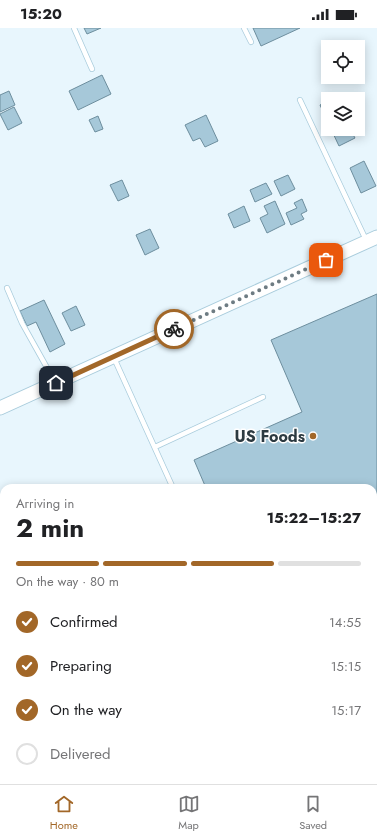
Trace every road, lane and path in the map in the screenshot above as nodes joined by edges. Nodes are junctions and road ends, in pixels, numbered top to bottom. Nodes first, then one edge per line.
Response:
1 (74, 28) edge
2 (244, 28) edge
3 (251, 42) dead end
4 (92, 69) dead end
5 (300, 100) dead end
6 (372, 240) edge
7 (7, 288) dead end
8 (113, 357) junction
9 (56, 383) junction
10 (262, 397) dead end
11 (0, 408) edge
12 (155, 447) junction
13 (171, 484) edge

1 - 4 lane
2 - 3 lane
5 - 6 lane
6 - 8 main road
7 - 9 lane
8 - 9 main road
8 - 12 lane
9 - 11 main road
10 - 12 lane
12 - 13 lane

